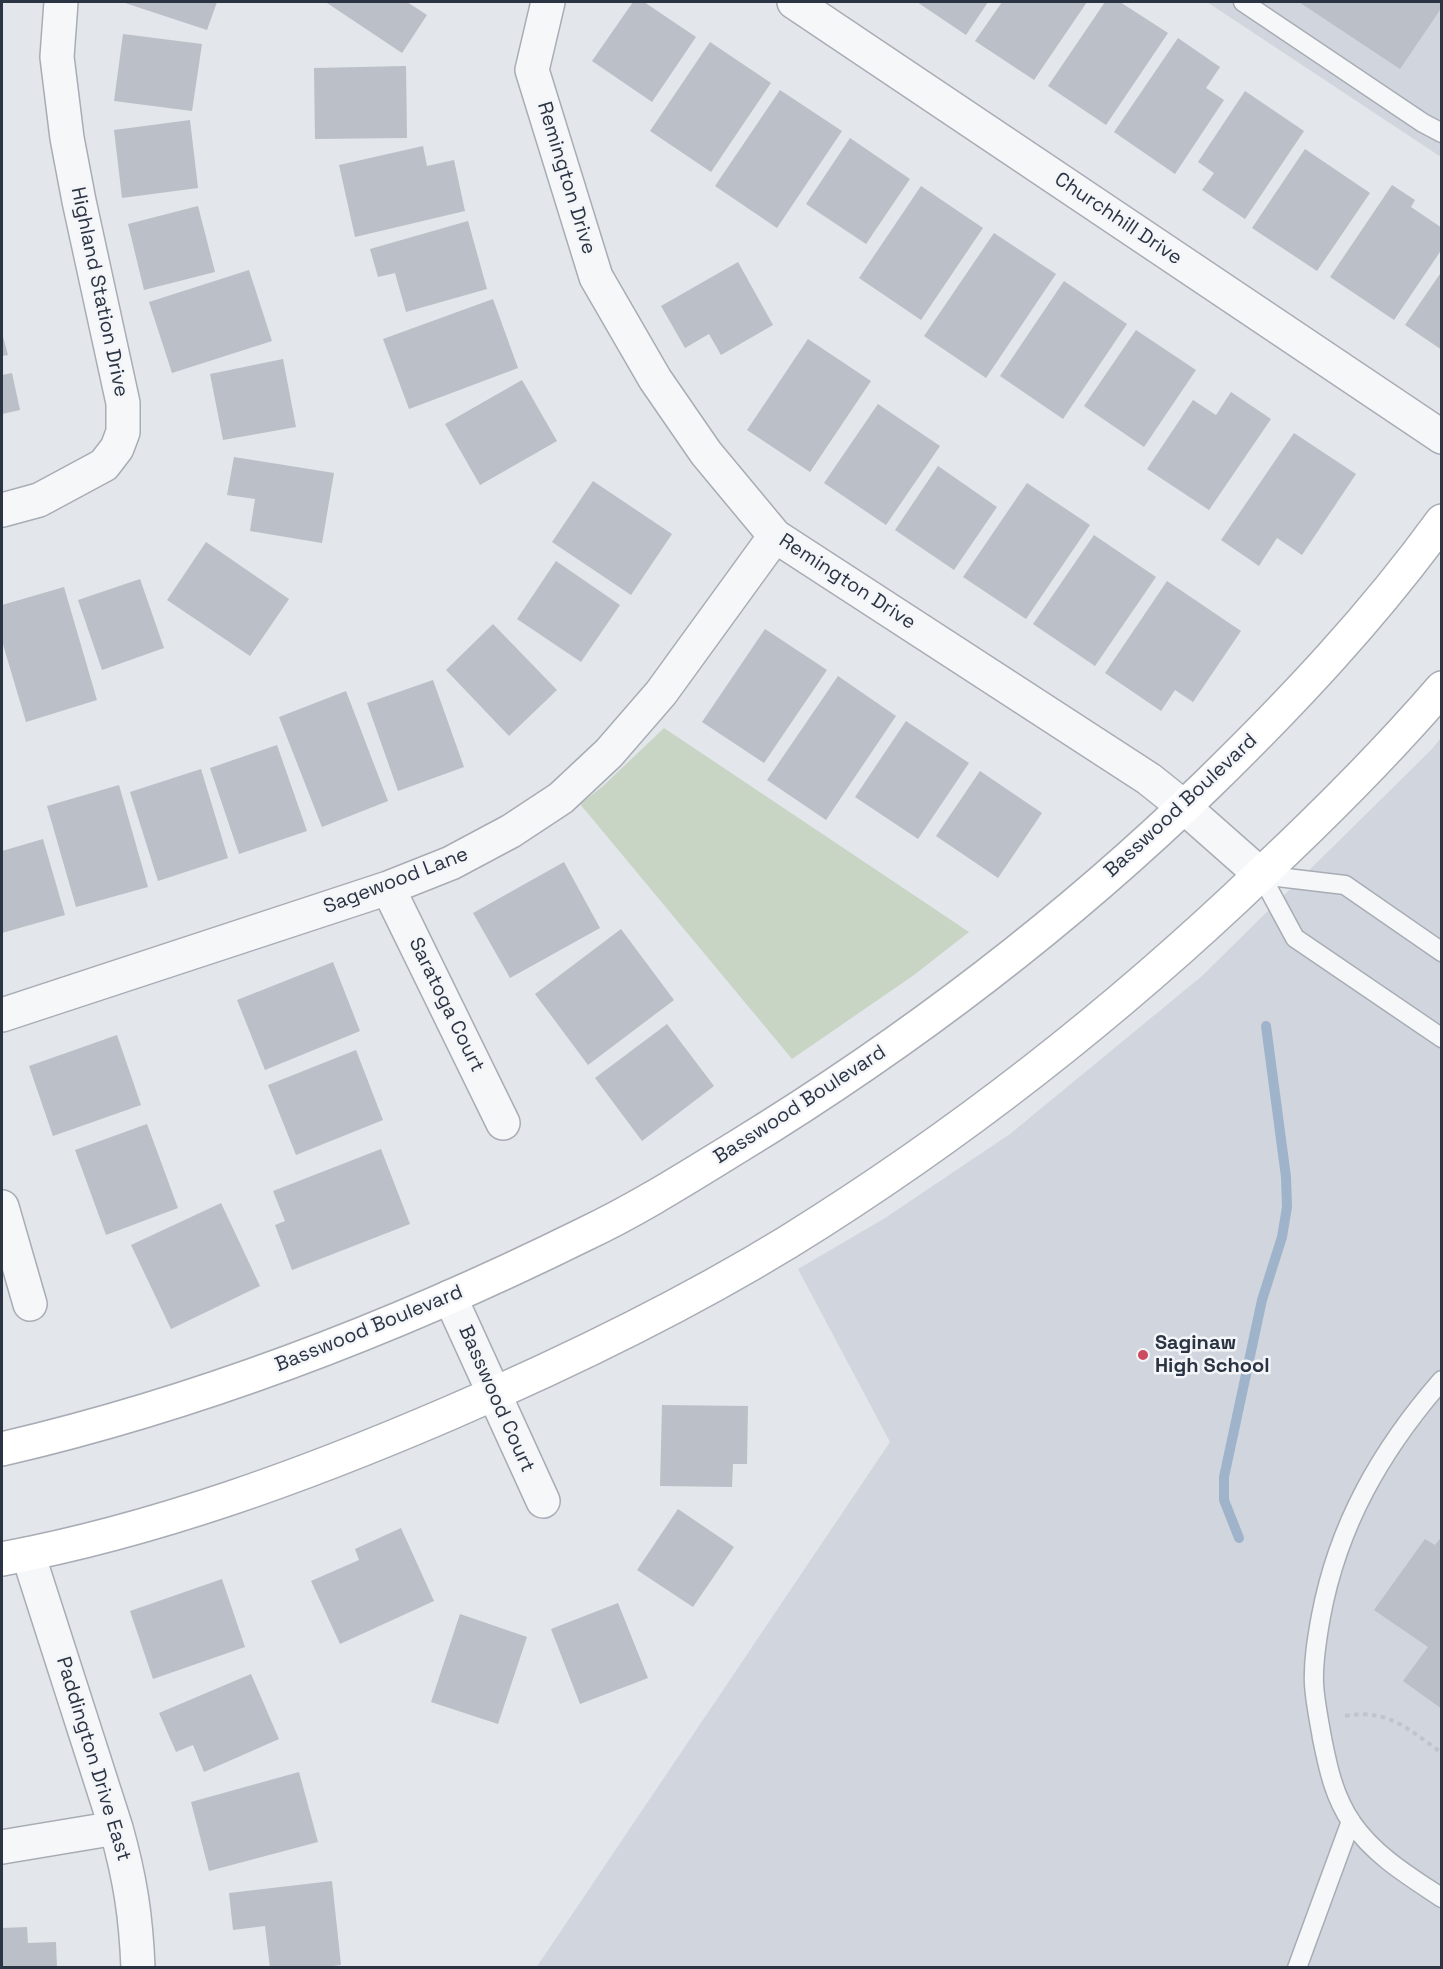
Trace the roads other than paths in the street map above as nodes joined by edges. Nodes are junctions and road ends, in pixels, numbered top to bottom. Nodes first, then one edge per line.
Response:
1 (61, 2) edge
2 (548, 2) edge
3 (794, 2) edge
4 (1242, 2) edge
5 (1442, 133) edge
6 (1442, 437) edge
7 (2, 510) edge
8 (1442, 520) edge
9 (775, 536) junction
10 (1442, 688) edge
11 (1184, 807) junction
12 (1261, 875) junction
13 (388, 888) junction
14 (1442, 952) edge
15 (2, 1015) edge
16 (1442, 1038) edge
17 (503, 1123) dead end
18 (2, 1207) edge
19 (450, 1297) junction
20 (30, 1304) dead end
21 (1442, 1380) edge
22 (494, 1394) junction
23 (2, 1449) edge
24 (543, 1501) dead end
25 (15, 1557) edge
26 (1351, 1821) junction
27 (116, 1828) junction
28 (2, 1847) edge
29 (1442, 1898) edge
30 (138, 1968) edge
31 (1297, 1968) edge

1 - 7 street, Highland Station Drive
2 - 9 street, Remington Drive
3 - 6 street, Churchhill Drive
4 - 5 lane
8 - 11 main road, Basswood Boulevard
9 - 11 street, Remington Drive
9 - 13 street, Sagewood Lane
10 - 12 main road
11 - 12 street, Remington Drive
11 - 19 main road, Basswood Boulevard
12 - 14 lane
12 - 16 lane
12 - 22 main road
13 - 15 street, Sagewood Lane
13 - 17 street, Saratoga Court
18 - 20 street
19 - 22 street, Basswood Court
19 - 23 main road, Basswood Boulevard
21 - 26 lane
22 - 24 street, Basswood Court
22 - 25 main road
25 - 27 street, Paddington Drive East
26 - 29 lane
26 - 31 lane
27 - 28 street
27 - 30 street, Paddington Drive East

